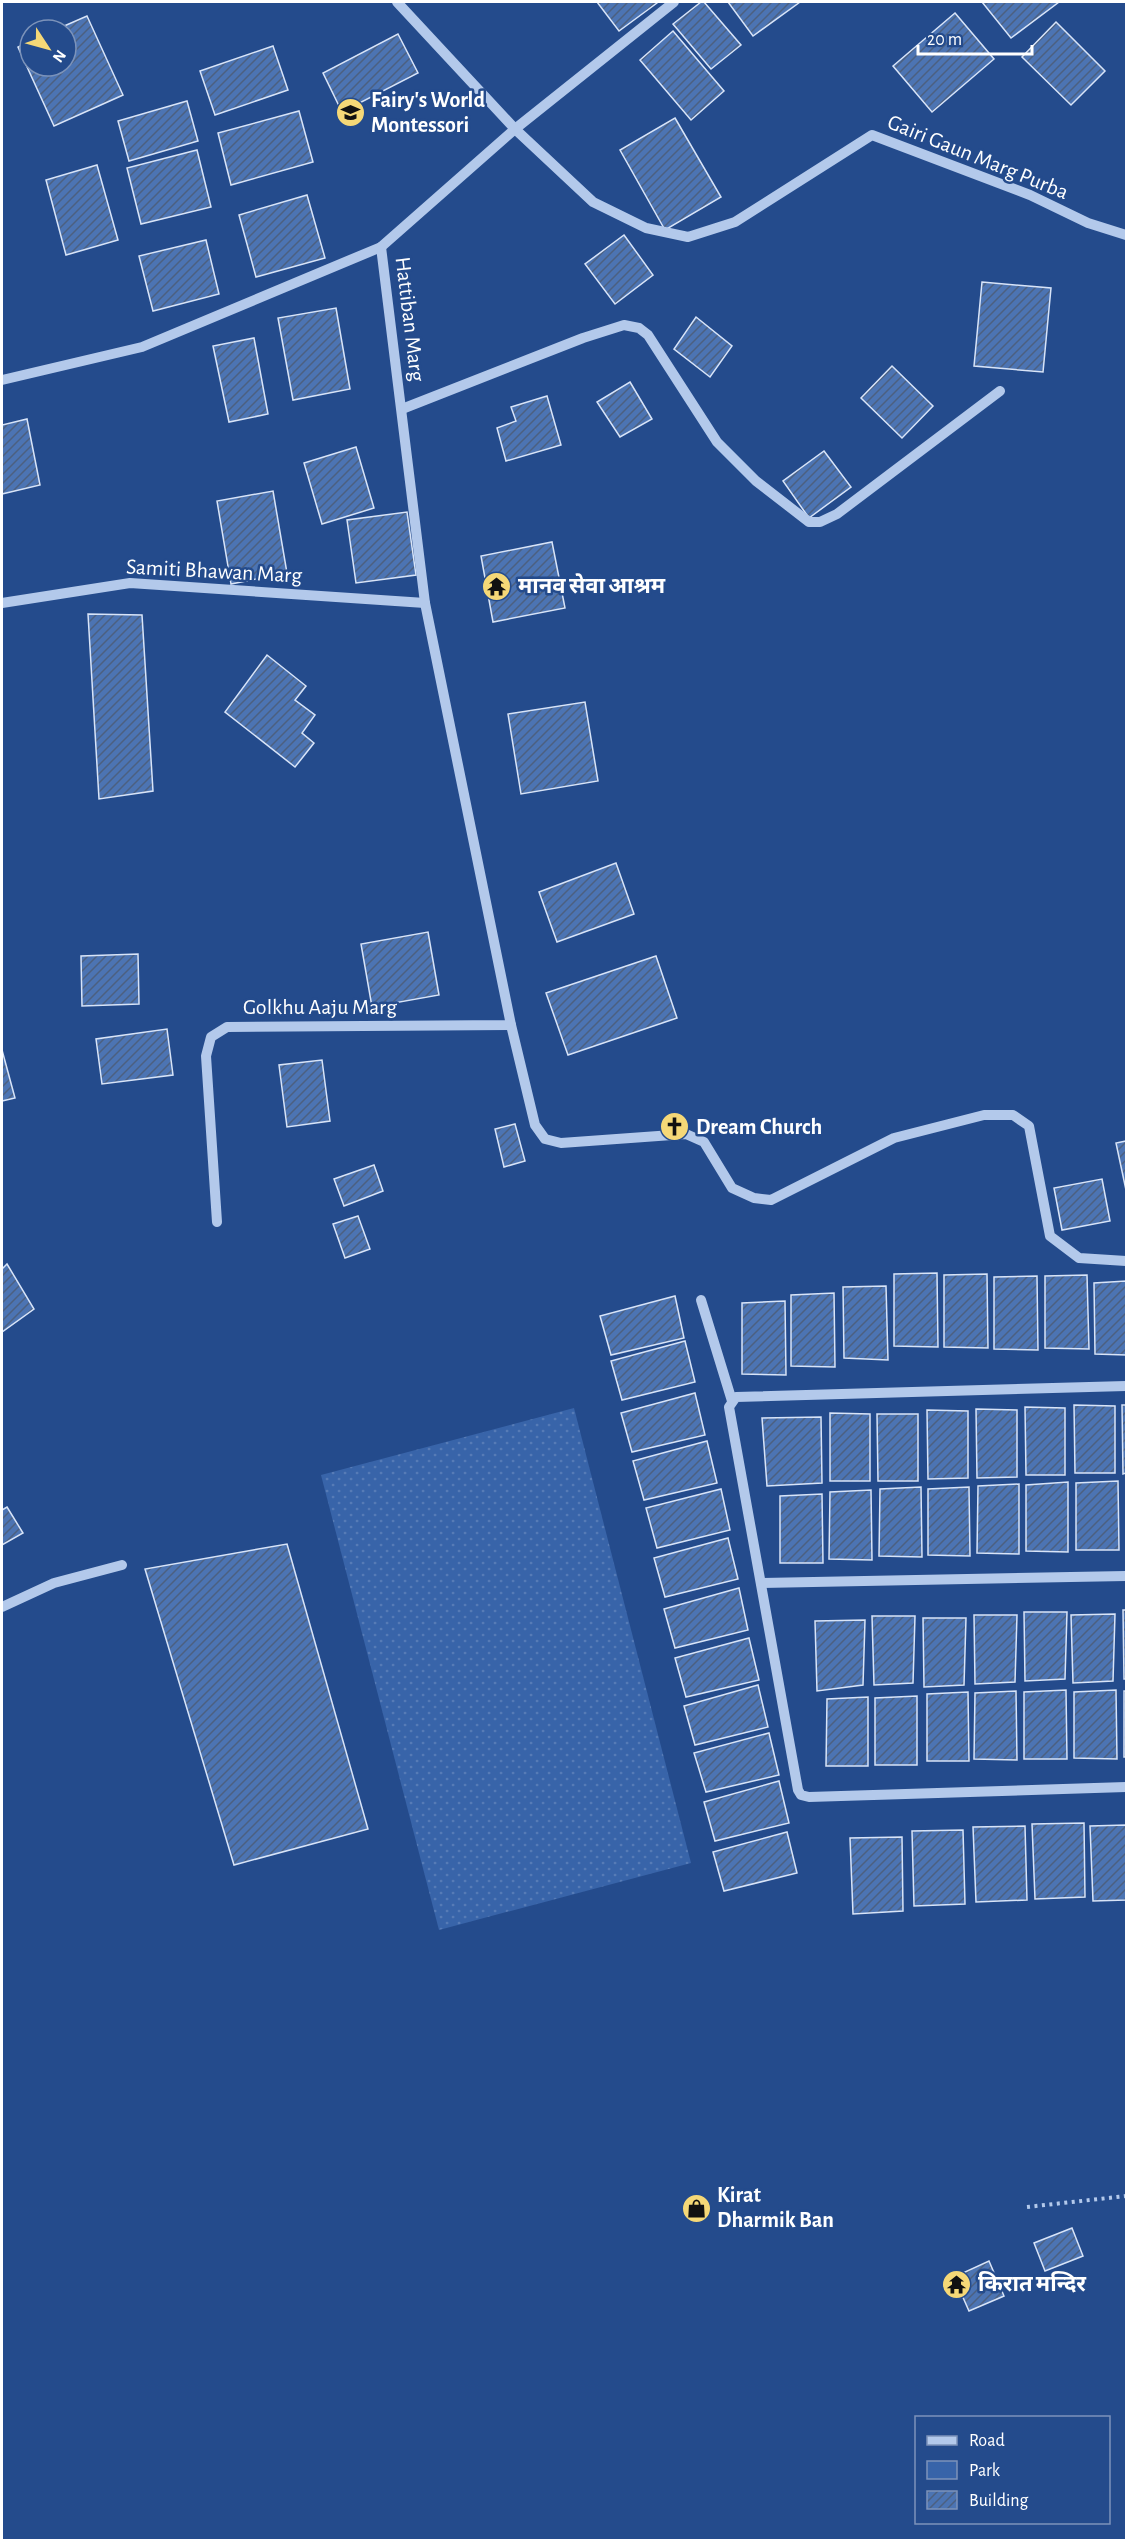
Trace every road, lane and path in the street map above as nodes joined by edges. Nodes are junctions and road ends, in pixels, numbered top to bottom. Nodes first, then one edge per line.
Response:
1 (398, 2) edge
2 (674, 2) edge
3 (515, 129) junction
4 (1126, 235) edge
5 (381, 247) junction
6 (2, 381) edge
7 (1000, 391) dead end
8 (402, 409) junction
9 (2, 603) edge
10 (425, 603) junction
11 (511, 1025) junction
12 (217, 1222) dead end
13 (1126, 1261) edge
14 (701, 1300) dead end
15 (1126, 1386) edge
16 (732, 1401) junction
17 (122, 1565) dead end
18 (1126, 1576) edge
19 (761, 1583) junction
20 (2, 1607) edge
21 (1126, 1786) edge
22 (1126, 2196) edge
23 (1027, 2207) dead end

1 - 3 street
2 - 3 street, Hattiban Marg
3 - 4 street, Gairi Gaun Marg Purba
3 - 5 street, Hattiban Marg
5 - 6 street
5 - 8 street, Hattiban Marg
7 - 8 street
8 - 10 street, Hattiban Marg
9 - 10 street, Samiti Bhawan Marg
10 - 11 street
11 - 12 street, Golkhu Aaju Marg
11 - 13 street
14 - 16 street
15 - 16 street
16 - 19 street
17 - 20 street
18 - 19 street
19 - 21 street
22 - 23 path

